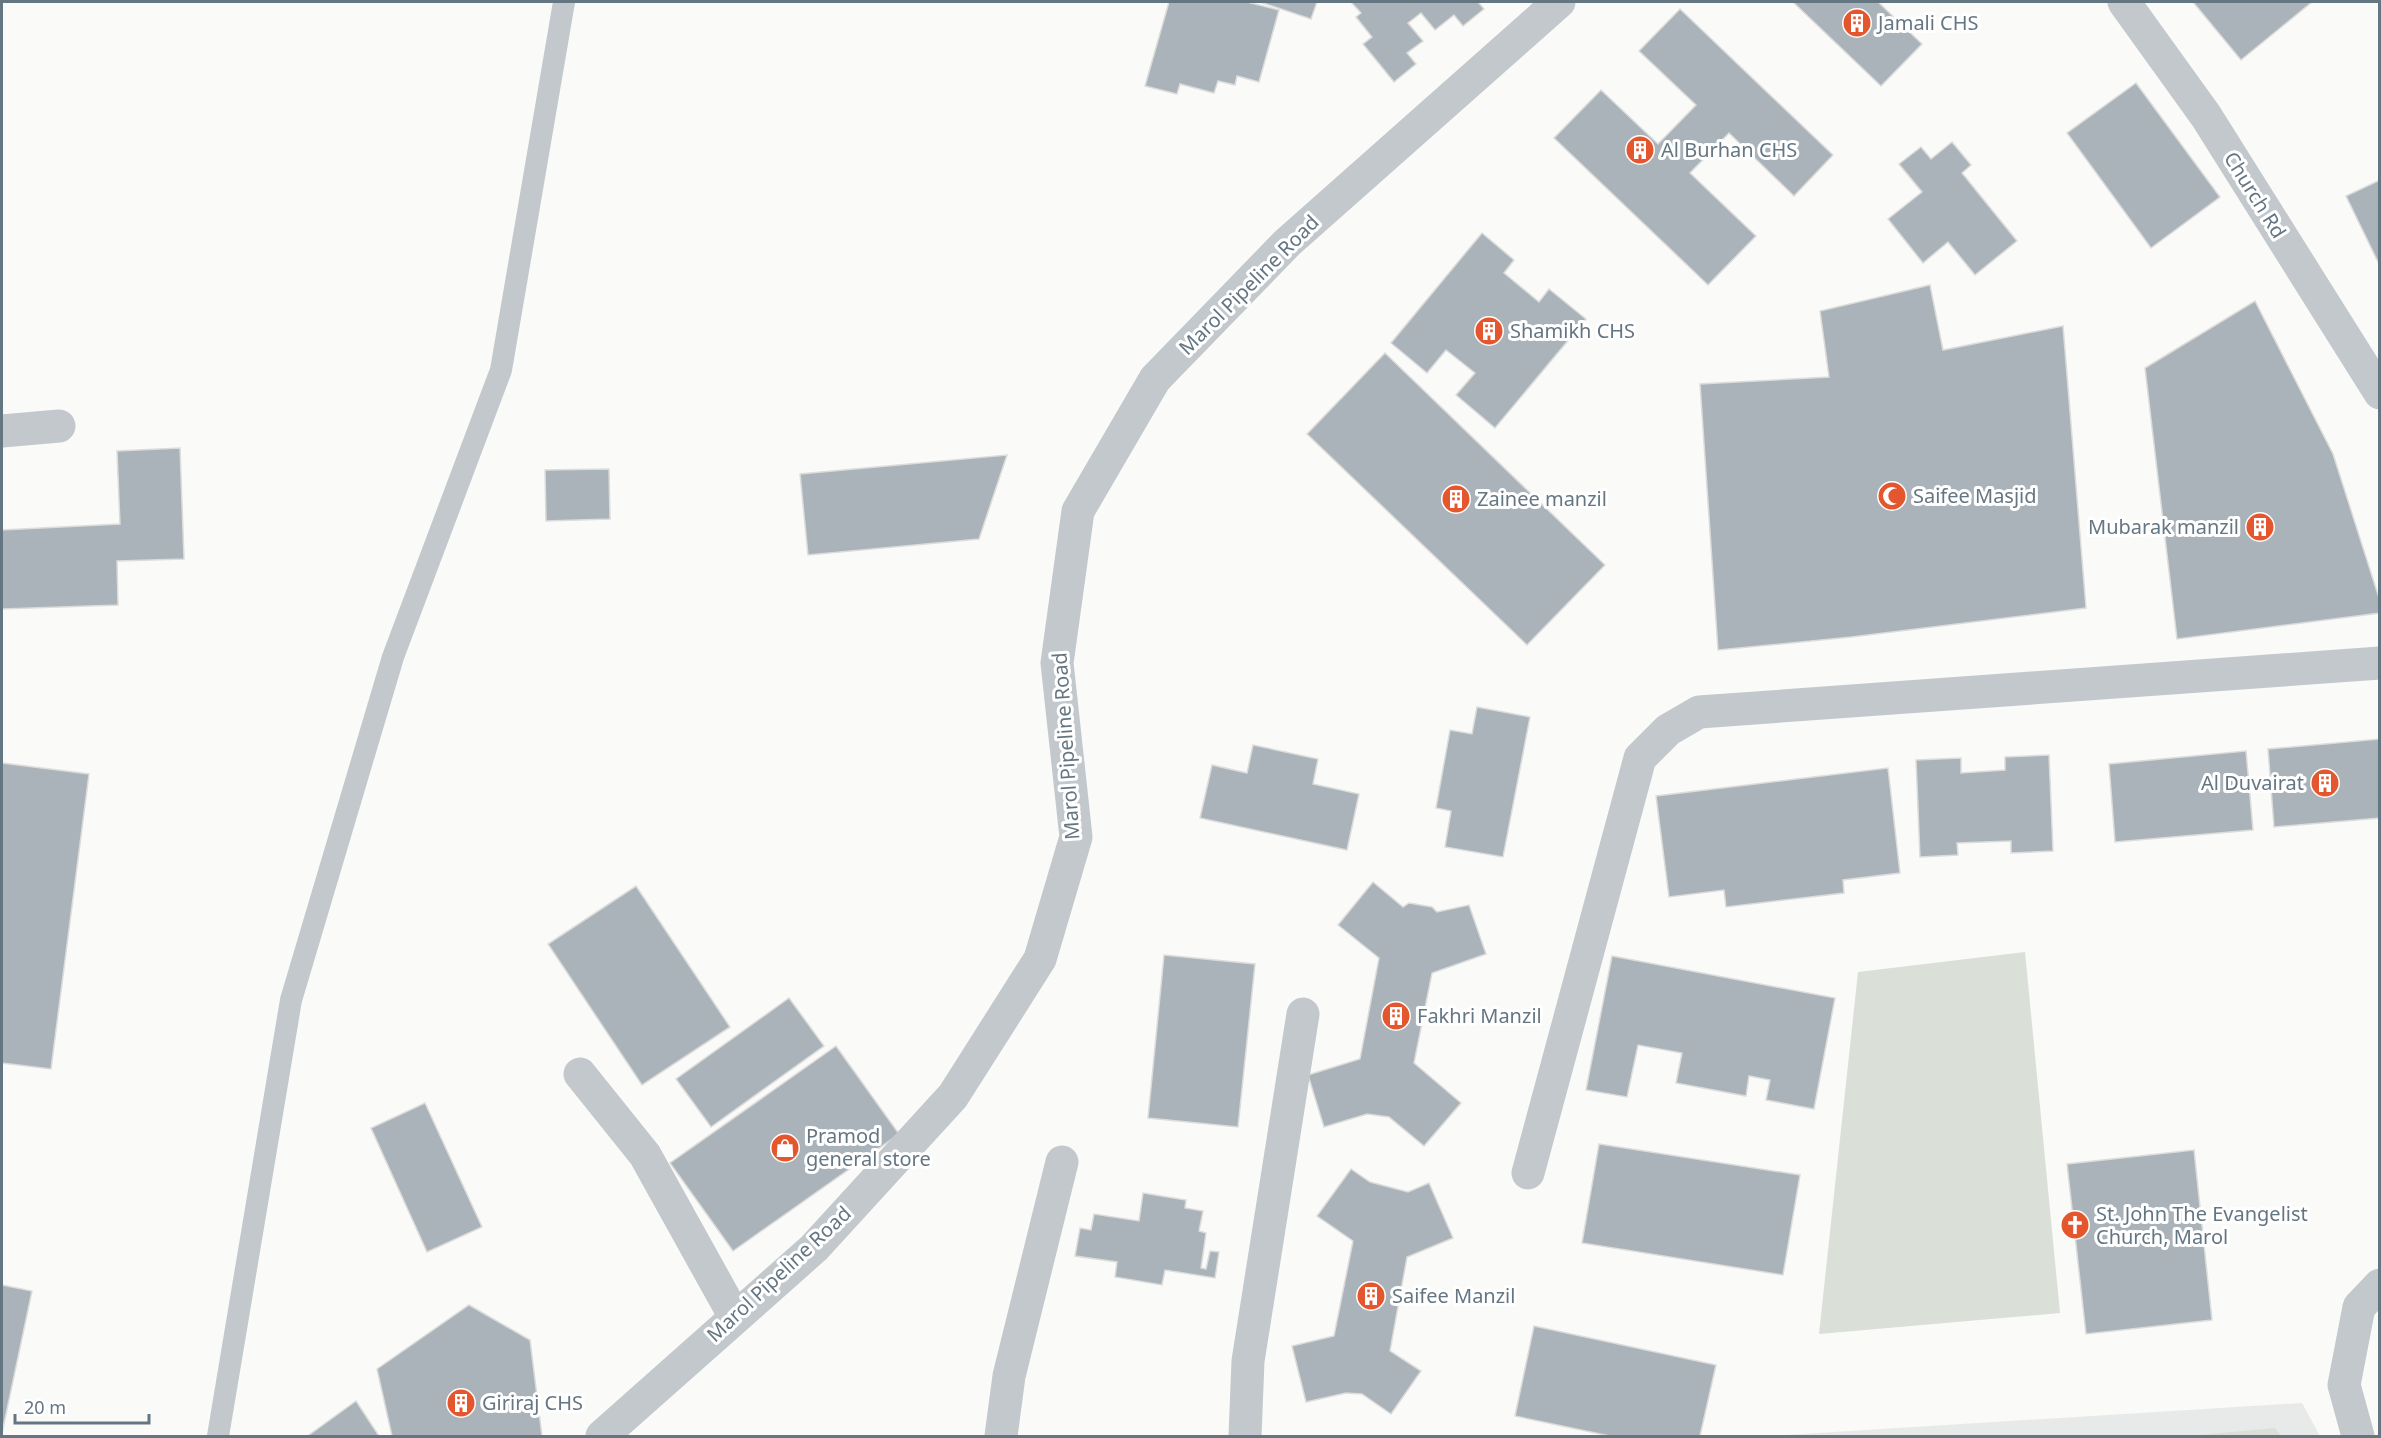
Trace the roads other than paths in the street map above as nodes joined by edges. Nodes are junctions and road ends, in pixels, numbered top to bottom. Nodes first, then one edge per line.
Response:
1 (564, 2) edge
2 (1559, 2) edge
3 (2124, 2) edge
4 (2379, 393) edge
5 (59, 426) dead end
6 (2, 431) edge
7 (2379, 663) edge
8 (1303, 1014) dead end
9 (580, 1074) dead end
10 (1062, 1162) dead end
11 (1528, 1173) dead end
12 (2379, 1285) edge
13 (735, 1317) junction
14 (218, 1437) edge
15 (602, 1437) edge
16 (1001, 1437) edge
17 (1245, 1437) edge
18 (2358, 1437) edge

1 - 14 lane
2 - 13 street, Marol Pipeline Road
3 - 4 street, Church Rd
5 - 6 street
7 - 11 street
8 - 17 street
9 - 13 street
10 - 16 street
12 - 18 street
13 - 15 street, Marol Pipeline Road

